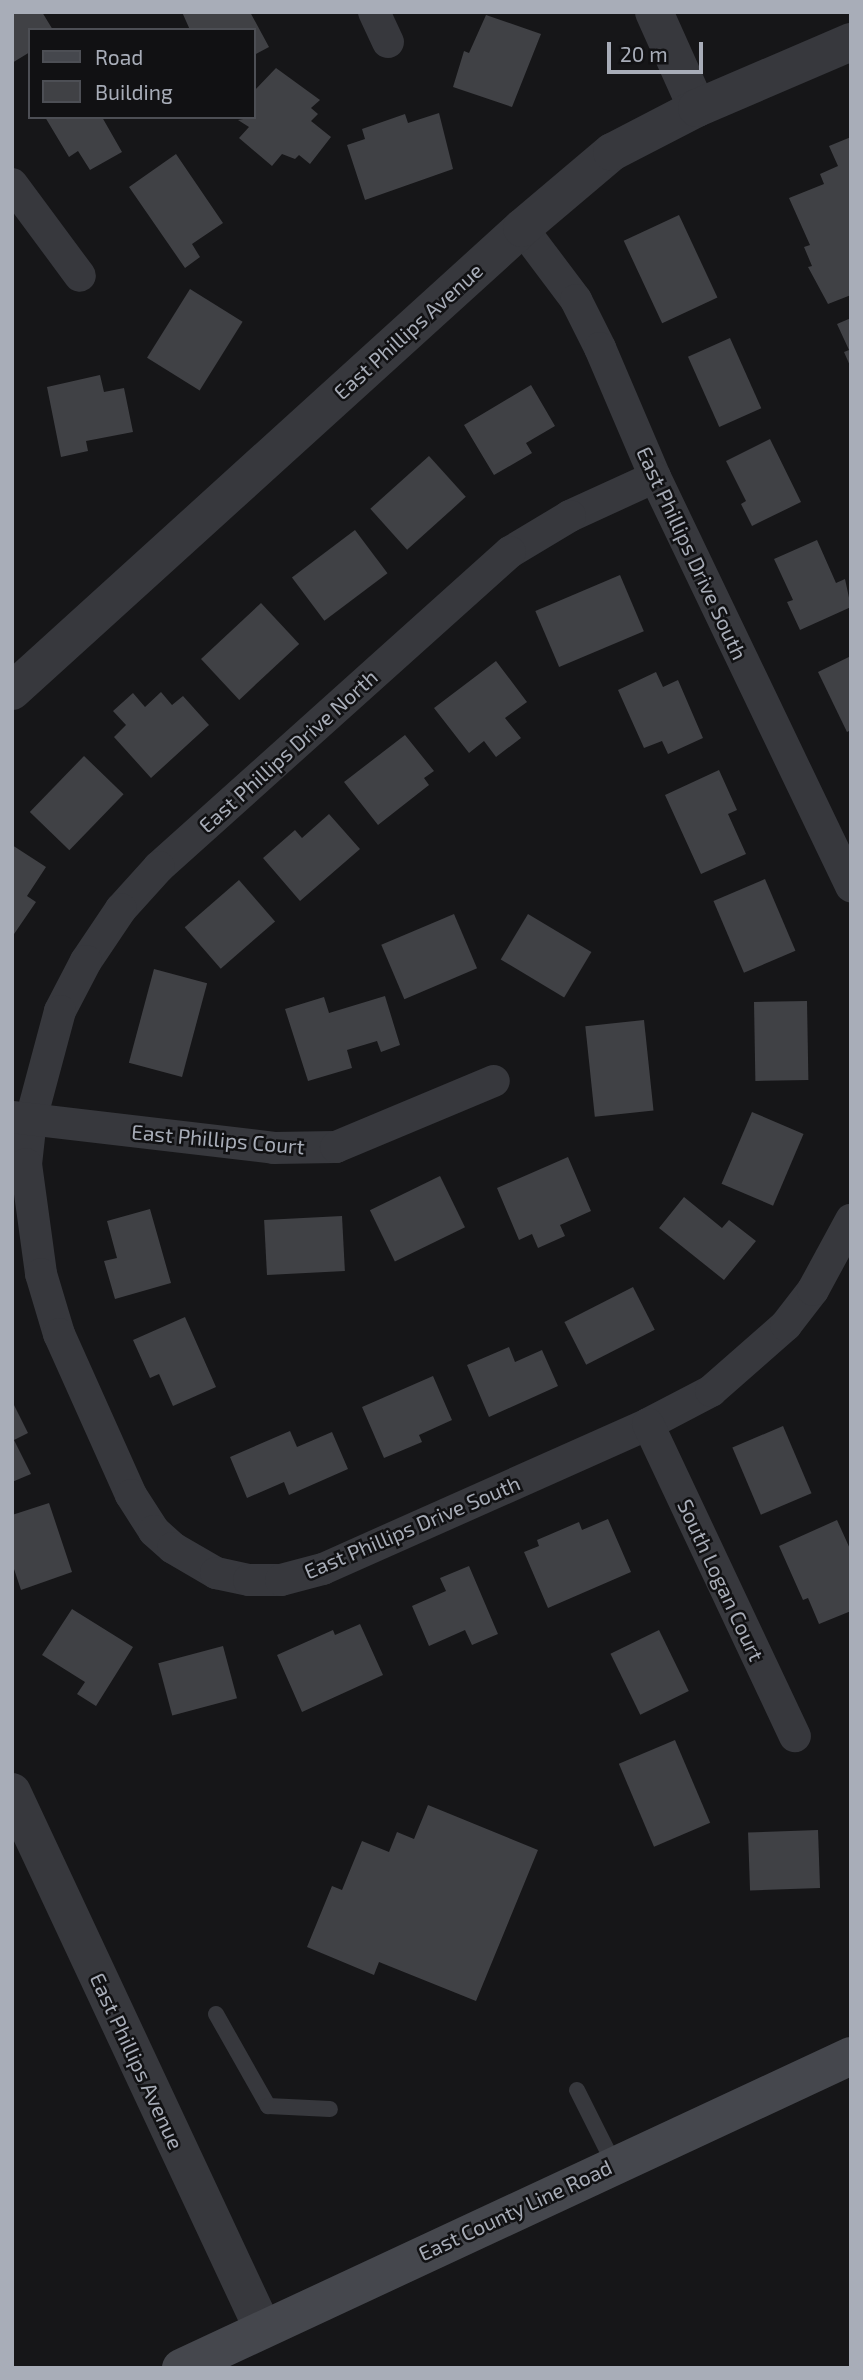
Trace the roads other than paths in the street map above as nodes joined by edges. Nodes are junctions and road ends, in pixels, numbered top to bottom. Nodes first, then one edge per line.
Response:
1 (374, 12) edge
2 (653, 12) edge
3 (388, 42) dead end
4 (851, 42) edge
5 (697, 108) junction
6 (12, 184) edge
7 (522, 228) junction
8 (80, 275) dead end
9 (655, 477) junction
10 (12, 691) edge
11 (851, 887) edge
12 (494, 1080) dead end
13 (21, 1118) edge
14 (851, 1220) edge
15 (648, 1424) junction
16 (795, 1736) dead end
17 (12, 1792) edge
18 (216, 2014) dead end
19 (851, 2056) edge
20 (577, 2090) dead end
21 (330, 2109) dead end
22 (614, 2164) junction
23 (263, 2329) junction
24 (181, 2368) edge

1 - 3 street
2 - 5 street
4 - 5 street, East Phillips Avenue
5 - 7 street, East Phillips Avenue
6 - 8 street
7 - 9 street, East Phillips Drive South
7 - 10 street, East Phillips Avenue
9 - 11 street, East Phillips Drive South
9 - 13 street, East Phillips Drive North
12 - 13 street, East Phillips Court
13 - 15 street, East Phillips Drive South
14 - 15 street, East Phillips Drive South
15 - 16 street, South Logan Court
17 - 23 street, East Phillips Avenue
18 - 21 lane
19 - 22 main road, East County Line Road
20 - 22 lane
22 - 23 main road, East County Line Road
23 - 24 main road, East County Line Road

